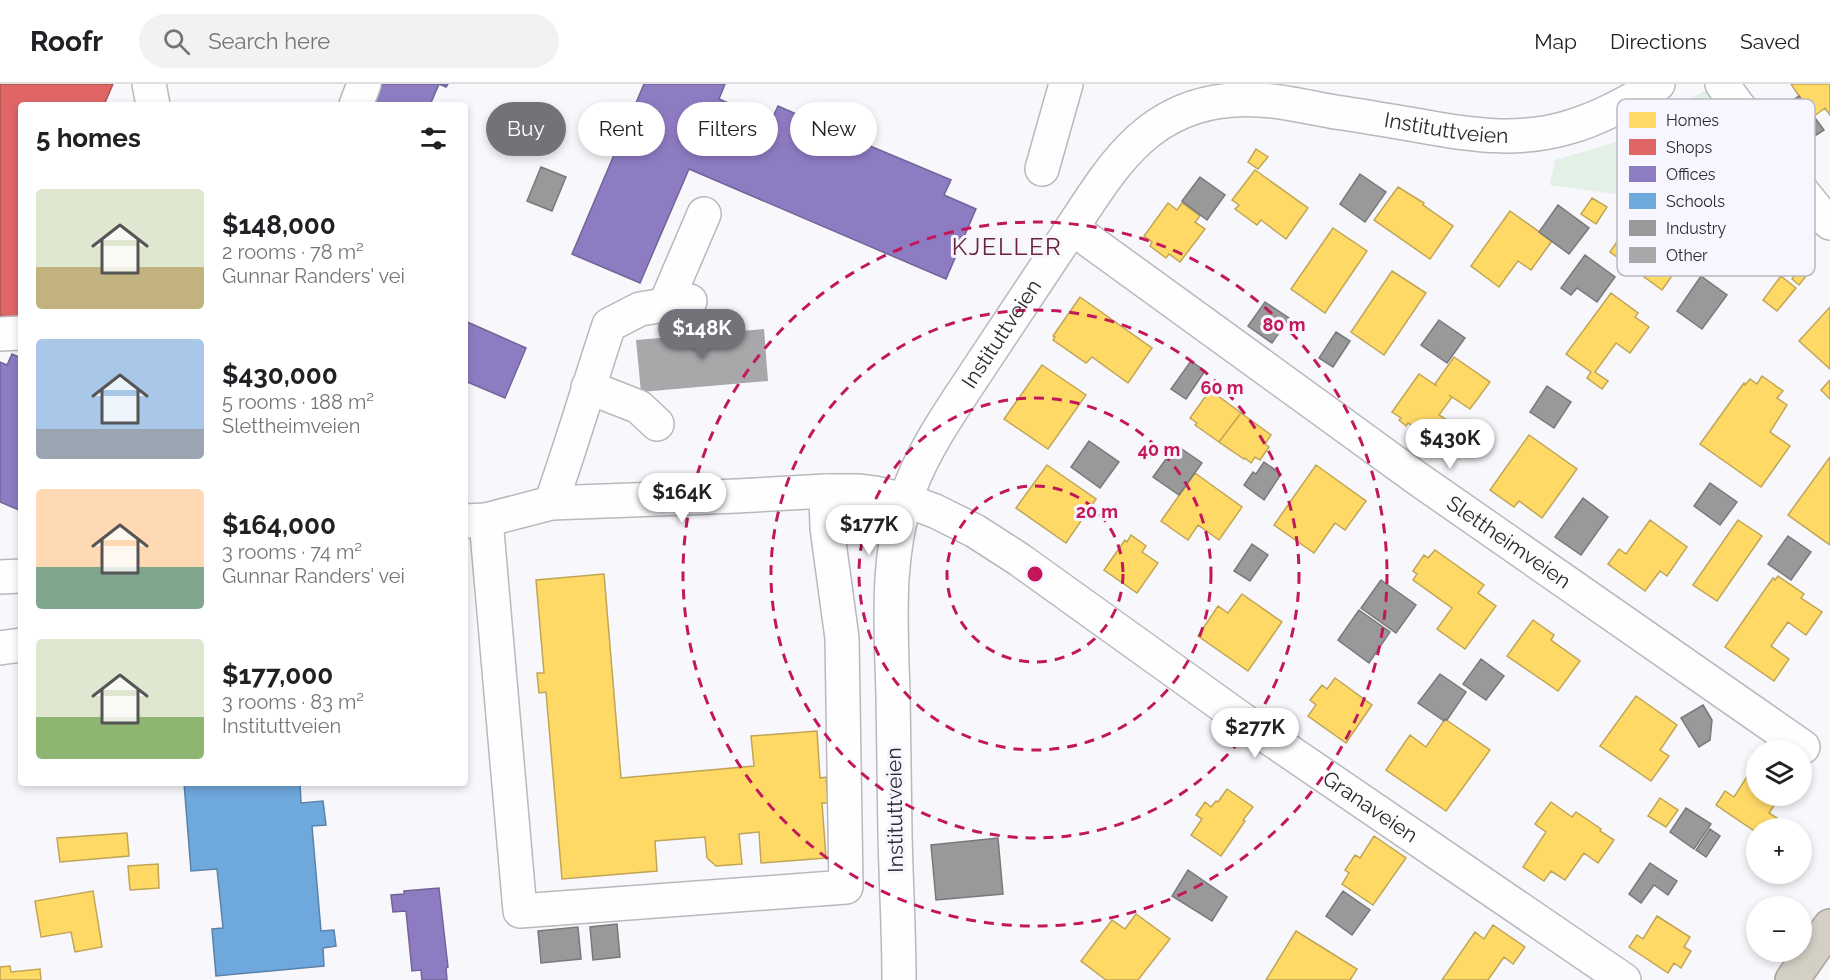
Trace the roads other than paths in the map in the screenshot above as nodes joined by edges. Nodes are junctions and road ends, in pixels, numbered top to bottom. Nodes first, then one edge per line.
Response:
1 (149, 84) edge
2 (364, 84) edge
3 (1658, 84) edge
4 (1722, 84) edge
5 (1065, 85) edge
6 (1633, 99) edge
7 (1733, 99) edge
8 (152, 102) edge
9 (357, 102) edge
10 (1617, 108) edge
11 (1042, 169) dead end
12 (1815, 208) edge
13 (704, 214) dead end
14 (1830, 223) edge
15 (1072, 228) junction
16 (18, 333) edge
17 (0, 334) edge
18 (588, 387) junction
19 (657, 424) dead end
20 (826, 491) junction
21 (905, 500) junction
22 (551, 503) junction
23 (476, 520) edge
24 (0, 576) edge
25 (18, 576) edge
26 (18, 645) edge
27 (0, 648) edge
28 (1793, 740) edge
29 (1830, 926) edge
30 (899, 980) edge
31 (1624, 980) edge
32 (1792, 980) edge

1 - 8 street
2 - 9 street
3 - 6 street, Instituttveien
4 - 7 street
5 - 11 street
10 - 15 street, Instituttveien
12 - 14 street
13 - 18 street
15 - 21 street, Instituttveien
15 - 28 street, Slettheimveien
16 - 17 street
18 - 19 street
18 - 22 street
20 - 21 street, Granaveien
20 - 22 street, Granaveien
20 - 23 street
21 - 30 street, Instituttveien
21 - 31 street, Granaveien
22 - 23 street, Granaveien
24 - 25 street
26 - 27 street
29 - 32 highway

